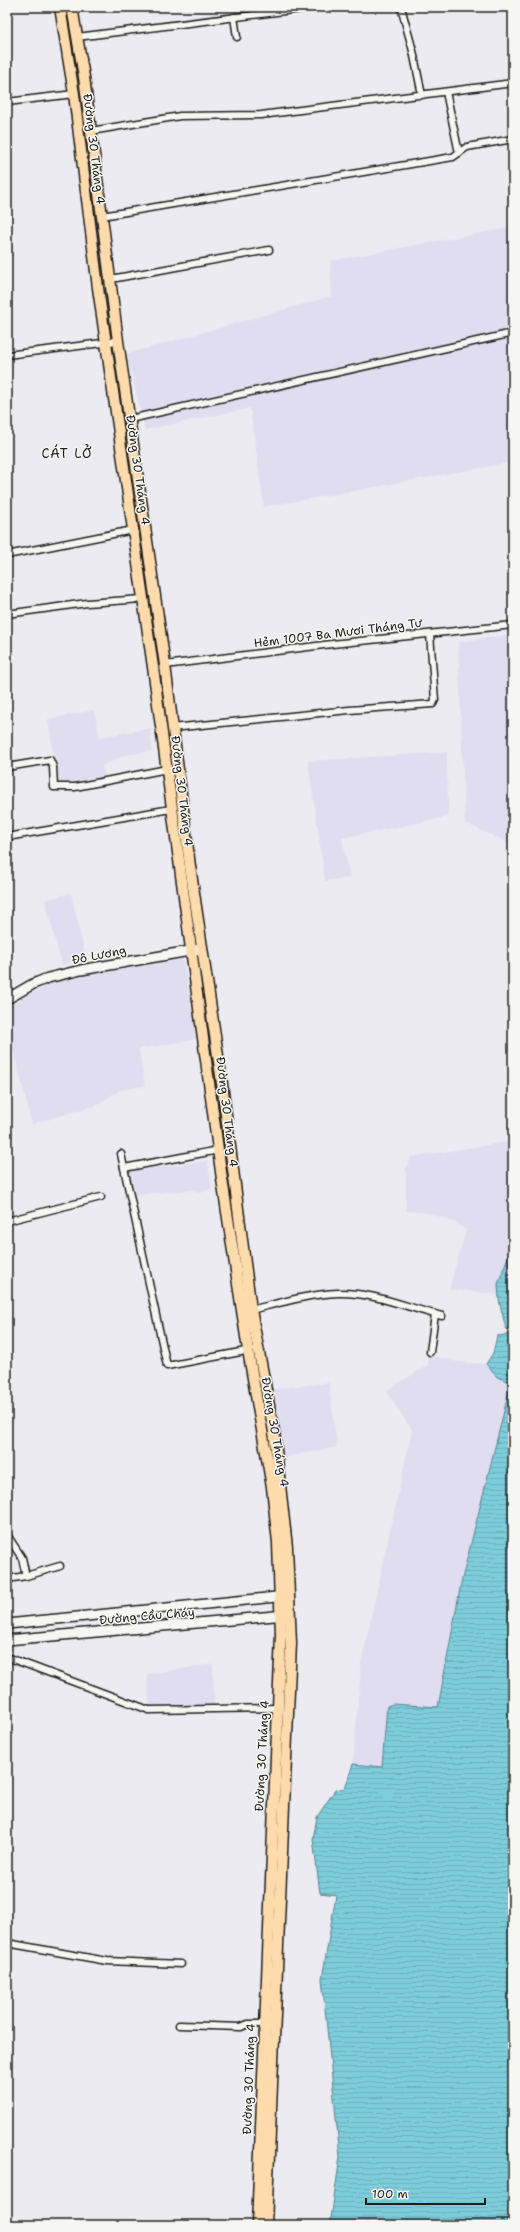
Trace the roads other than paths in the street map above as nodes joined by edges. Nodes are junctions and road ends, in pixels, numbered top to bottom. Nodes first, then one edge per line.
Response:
1 (60, 7) edge
2 (72, 7) edge
3 (316, 7) edge
4 (401, 7) edge
5 (234, 17) junction
6 (76, 37) junction
7 (237, 37) dead end
8 (513, 83) edge
9 (446, 92) junction
10 (74, 94) junction
11 (422, 95) junction
12 (7, 102) edge
13 (91, 131) junction
14 (79, 134) junction
15 (513, 139) edge
16 (459, 153) junction
17 (102, 216) junction
18 (269, 250) dead end
19 (111, 279) junction
20 (513, 333) edge
21 (118, 341) junction
22 (106, 342) junction
23 (7, 355) edge
24 (130, 419) junction
25 (117, 422) junction
26 (133, 530) junction
27 (7, 555) edge
28 (142, 599) junction
29 (7, 614) edge
30 (513, 625) edge
31 (430, 634) junction
32 (165, 665) junction
33 (172, 728) junction
34 (7, 767) edge
35 (166, 769) junction
36 (171, 809) junction
37 (7, 837) edge
38 (201, 949) junction
39 (190, 951) junction
40 (7, 999) edge
41 (219, 1150) junction
42 (121, 1154) dead end
43 (124, 1168) junction
44 (222, 1179) junction
45 (235, 1179) junction
46 (101, 1197) dead end
47 (7, 1221) edge
48 (247, 1311) junction
49 (435, 1314) junction
50 (442, 1316) dead end
51 (258, 1348) junction
52 (248, 1350) junction
53 (430, 1352) dead end
54 (266, 1419) junction
55 (7, 1535) edge
56 (60, 1566) dead end
57 (26, 1576) junction
58 (7, 1579) edge
59 (284, 1597) junction
60 (285, 1615) junction
61 (7, 1624) edge
62 (7, 1640) edge
63 (7, 1657) edge
64 (284, 1669) junction
65 (277, 1708) junction
66 (280, 1896) junction
67 (269, 1897) junction
68 (7, 1943) edge
69 (181, 1964) dead end
70 (265, 2024) junction
71 (180, 2025) dead end
72 (262, 2203) junction
73 (257, 2225) edge
74 (266, 2225) edge

1 - 10 main road, Đường 30 Tháng 4
2 - 6 main road, Đường 30 Tháng 4
3 - 5 street
4 - 11 street
5 - 6 street
5 - 7 street
6 - 13 main road, Đường 30 Tháng 4
8 - 9 street
9 - 11 street
9 - 16 street
10 - 12 street
10 - 14 main road, Đường 30 Tháng 4
11 - 13 street
13 - 14 main road
13 - 17 main road, Đường 30 Tháng 4
14 - 22 main road, Đường 30 Tháng 4
15 - 16 street
16 - 17 street
17 - 19 main road, Đường 30 Tháng 4
18 - 19 street
19 - 21 main road, Đường 30 Tháng 4
20 - 24 street
21 - 22 street
21 - 24 main road, Đường 30 Tháng 4
22 - 23 street
22 - 25 main road, Đường 30 Tháng 4
24 - 25 main road
24 - 32 main road, Đường 30 Tháng 4
25 - 26 main road, Đường 30 Tháng 4
26 - 27 street
26 - 28 main road, Đường 30 Tháng 4
28 - 29 street
28 - 35 main road, Đường 30 Tháng 4
30 - 31 street, Hẻm 1007 Ba Mươi Tháng Tư
31 - 32 street, Hẻm 1007 Ba Mươi Tháng Tư
31 - 33 street
32 - 33 main road, Đường 30 Tháng 4
33 - 38 main road, Đường 30 Tháng 4
34 - 35 street
35 - 36 main road, Đường 30 Tháng 4
36 - 37 street
36 - 39 main road, Đường 30 Tháng 4
38 - 39 main road, Đô Lương
38 - 45 main road, Đường 30 Tháng 4
39 - 40 main road, Đô Lương
39 - 41 main road, Đường 30 Tháng 4
41 - 43 street
41 - 44 main road, Đường 30 Tháng 4
42 - 43 street
43 - 52 street
44 - 45 main road
44 - 48 main road, Đường 30 Tháng 4
45 - 48 main road, Đường 30 Tháng 4
46 - 47 street
48 - 49 street
48 - 51 main road, Đường 30 Tháng 4
48 - 52 main road, Đường 30 Tháng 4
49 - 50 street
49 - 53 street
51 - 52 street
51 - 54 main road, Đường 30 Tháng 4
52 - 54 main road, Đường 30 Tháng 4
54 - 59 main road, Đường 30 Tháng 4
55 - 57 street
56 - 57 street
57 - 58 street
59 - 60 main road, Đường 30 Tháng 4
59 - 61 main road, Đường Cầu Cháy
60 - 62 main road, Đường Cầu Cháy
60 - 64 main road, Đường 30 Tháng 4
63 - 65 street
64 - 65 main road, Đường 30 Tháng 4
64 - 66 main road, Đường 30 Tháng 4
65 - 67 main road, Đường 30 Tháng 4
66 - 67 main road
66 - 72 main road, Đường 30 Tháng 4
67 - 70 main road, Đường 30 Tháng 4
68 - 69 street
70 - 71 street
70 - 72 main road, Đường 30 Tháng 4
72 - 73 main road, Đường 30 Tháng 4
72 - 74 main road, Đường 30 Tháng 4

